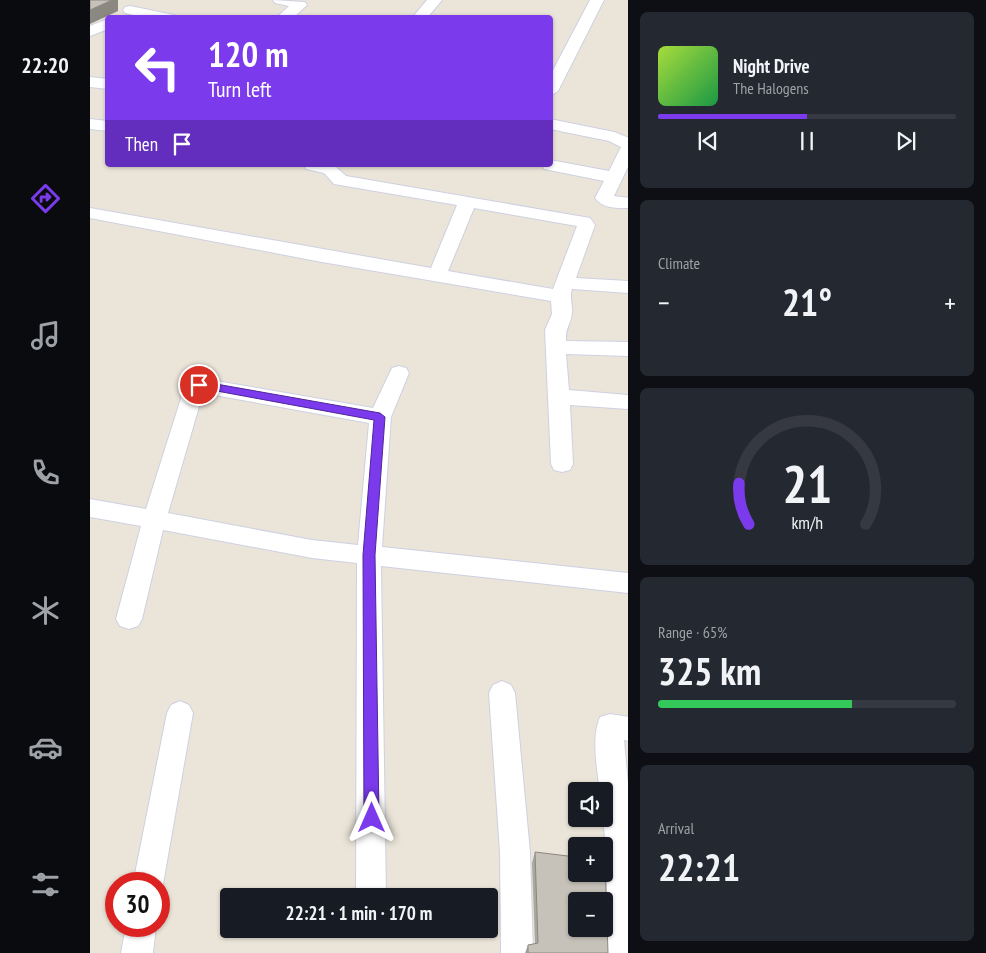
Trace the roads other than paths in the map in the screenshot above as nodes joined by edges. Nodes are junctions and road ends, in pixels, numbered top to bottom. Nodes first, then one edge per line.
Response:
1 (147, 0) edge
2 (280, 0) edge
3 (435, 0) edge
4 (597, 0) edge
5 (130, 10) junction
6 (122, 15) edge
7 (154, 15) edge
8 (287, 15) edge
9 (422, 15) edge
10 (105, 24) edge
11 (90, 32) edge
12 (90, 82) edge
13 (105, 84) edge
14 (553, 85) edge
15 (90, 124) edge
16 (553, 125) edge
17 (105, 126) edge
18 (628, 146) edge
19 (553, 166) edge
20 (321, 167) edge
21 (612, 177) junction
22 (468, 201) junction
23 (628, 203) edge
24 (90, 213) edge
25 (437, 276) junction
26 (628, 287) edge
27 (563, 290) junction
28 (556, 347) junction
29 (628, 349) edge
30 (399, 373) dead end
31 (558, 397) junction
32 (628, 402) edge
33 (380, 417) junction
34 (562, 464) dead end
35 (90, 508) edge
36 (154, 520) junction
37 (369, 555) junction
38 (628, 583) edge
39 (129, 619) dead end
40 (502, 693) dead end
41 (180, 713) dead end
42 (628, 729) edge
43 (150, 872) edge
44 (371, 888) edge
45 (625, 891) edge
46 (139, 937) edge
47 (137, 953) edge
48 (517, 953) edge
49 (622, 953) edge

1 - 5 street
2 - 8 street
3 - 9 street
4 - 14 street
5 - 6 street
5 - 7 street
10 - 11 street
12 - 13 street
15 - 17 street
16 - 18 street
18 - 21 street
19 - 21 street
20 - 22 street
21 - 23 street
22 - 25 street
22 - 27 street
24 - 25 street
25 - 27 street
26 - 27 street
27 - 28 street
28 - 29 street
28 - 31 street
30 - 33 street
31 - 32 street
31 - 34 street
33 - 36 street
33 - 37 street
35 - 36 street
36 - 37 street
36 - 39 street
37 - 38 street
37 - 44 street
40 - 48 street
41 - 43 street
42 - 45 street
45 - 49 street
46 - 47 street

